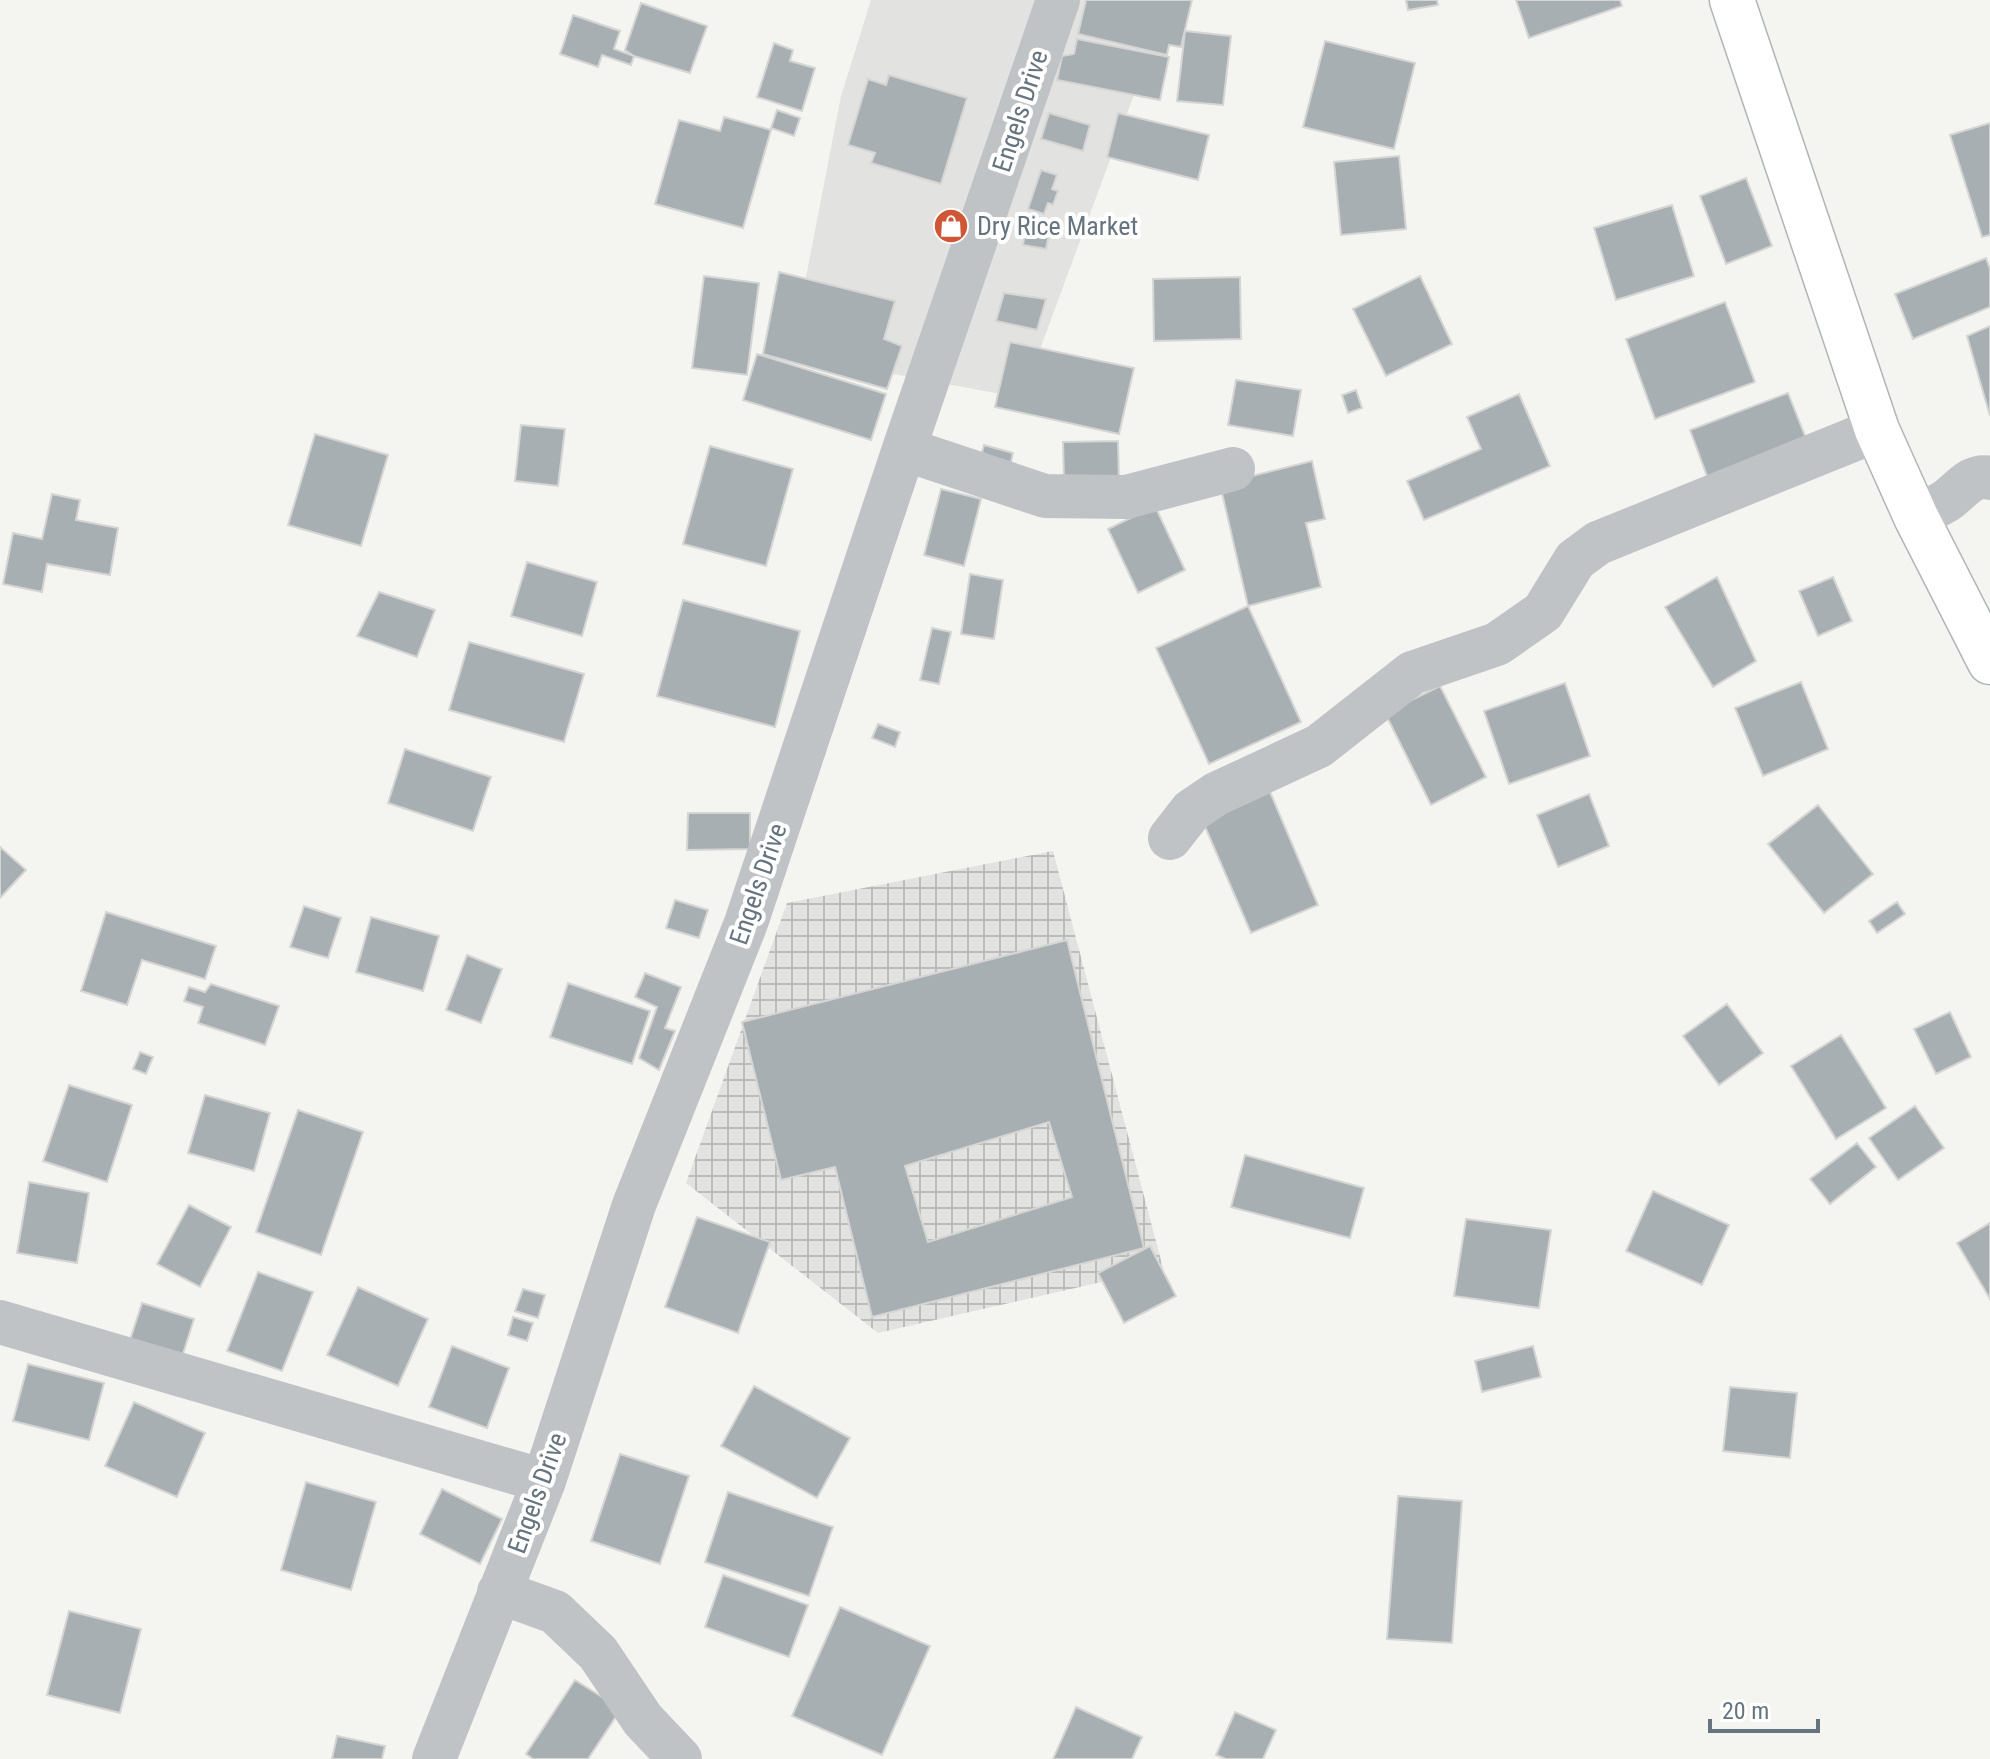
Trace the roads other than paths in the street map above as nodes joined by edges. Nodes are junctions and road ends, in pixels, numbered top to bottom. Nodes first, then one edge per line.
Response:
1 (1058, 0) edge
2 (1732, 0) edge
3 (1877, 430) junction
4 (904, 449) junction
5 (1233, 469) dead end
6 (1990, 478) edge
7 (1916, 517) junction
8 (1990, 662) edge
9 (1170, 838) dead end
10 (0, 1322) edge
11 (544, 1481) junction
12 (499, 1592) junction
13 (434, 1759) edge
14 (680, 1759) edge

1 - 4 street, Engels Drive
2 - 3 main road
3 - 7 main road
3 - 9 street
4 - 5 street
4 - 11 street, Engels Drive
6 - 7 street
7 - 8 main road
10 - 11 street
11 - 12 street, Engels Drive
12 - 13 street, Engels Drive
12 - 14 street

